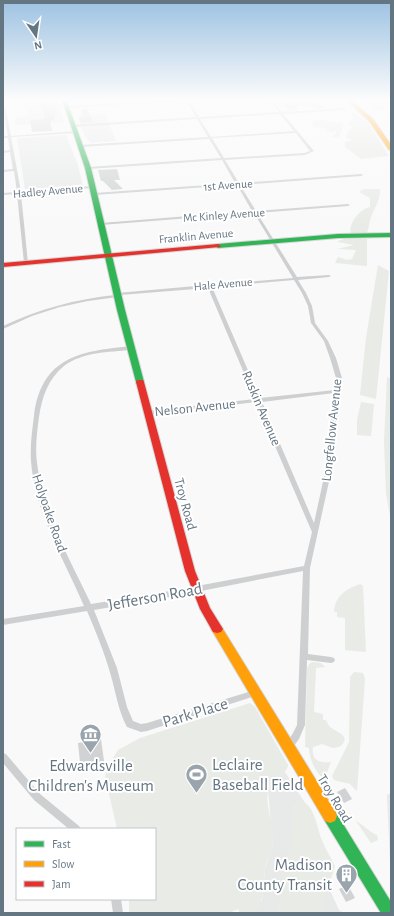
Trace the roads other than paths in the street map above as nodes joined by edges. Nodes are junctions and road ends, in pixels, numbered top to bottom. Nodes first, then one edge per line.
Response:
1 (10, 142) edge
2 (79, 142) edge
3 (141, 142) edge
4 (213, 142) edge
5 (305, 142) edge
6 (80, 146) junction
7 (3, 152) edge
8 (12, 152) junction
9 (224, 159) junction
10 (88, 168) junction
11 (15, 170) junction
12 (3, 171) edge
13 (361, 175) dead end
14 (238, 184) junction
15 (93, 191) junction
16 (18, 193) junction
17 (3, 194) edge
18 (348, 205) dead end
19 (256, 212) junction
20 (101, 224) junction
21 (391, 236) edge
22 (274, 242) junction
23 (109, 256) junction
24 (26, 264) junction
25 (3, 266) edge
26 (328, 276) dead end
27 (295, 277) junction
28 (209, 285) junction
29 (118, 295) junction
30 (3, 328) edge
31 (131, 348) junction
32 (338, 391) junction
33 (258, 400) junction
34 (148, 413) junction
35 (314, 531) junction
36 (307, 568) junction
37 (196, 589) junction
38 (88, 608) junction
39 (3, 622) edge
40 (304, 656) junction
41 (331, 660) dead end
42 (255, 693) junction
43 (135, 727) joint
44 (288, 747) junction
45 (3, 757) edge
46 (75, 828) edge
47 (116, 900) edge
48 (118, 913) edge
49 (389, 913) edge

1 - 8 street
2 - 6 main road, Troy Road
3 - 6 street
4 - 9 street, Longfellow Avenue
5 - 9 street
6 - 10 main road, Troy Road
7 - 8 street
8 - 11 street
9 - 10 street
9 - 14 street, Longfellow Avenue
10 - 15 main road, Troy Road
11 - 12 street
11 - 16 street
13 - 14 street, 1st Avenue
14 - 15 street, 1st Avenue
14 - 19 street, Longfellow Avenue
15 - 16 street, Hadley Avenue
15 - 20 main road, Troy Road
16 - 17 street, Hadley Avenue
16 - 24 street
18 - 19 street, Mc Kinley Avenue
19 - 20 street, Mc Kinley Avenue
19 - 22 street, Longfellow Avenue
20 - 23 main road, Troy Road
21 - 22 main road, Franklin Avenue
22 - 23 main road, Franklin Avenue
22 - 27 street, Longfellow Avenue
23 - 24 main road, Franklin Avenue
23 - 29 main road, Troy Road
24 - 25 main road, Franklin Avenue
26 - 27 street, Hale Avenue
27 - 28 street, Hale Avenue
27 - 32 street, Longfellow Avenue
28 - 29 street, Hale Avenue
28 - 33 street, Ruskin Avenue
29 - 30 street, Hale Avenue
29 - 31 main road, Troy Road
31 - 34 main road, Troy Road
31 - 38 street, Holyoake Road
32 - 33 street, Nelson Avenue
32 - 35 street, Longfellow Avenue
33 - 34 street, Nelson Avenue
33 - 35 street, Ruskin Avenue
34 - 37 main road, Troy Road
35 - 36 street, Longfellow Avenue
36 - 37 street, Jefferson Road
36 - 40 street, Longfellow Avenue
37 - 38 street, Jefferson Road
37 - 42 main road, Troy Road
38 - 39 street, Jefferson Road
38 - 43 street, Holyoake Road
40 - 41 street
40 - 44 street, Longfellow Avenue
42 - 43 street, Park Place
42 - 44 main road, Troy Road
44 - 49 main road, Troy Road
45 - 46 street
47 - 48 street

